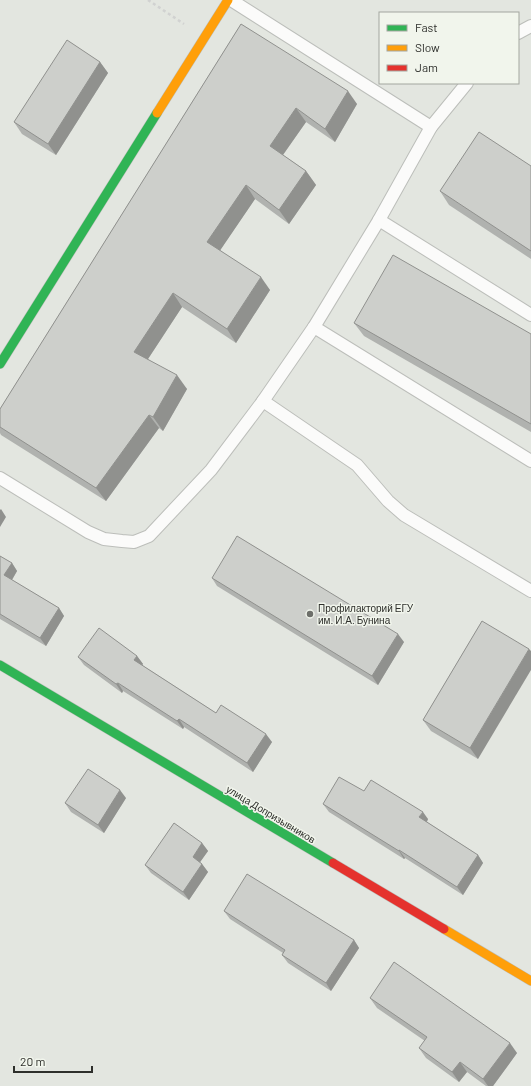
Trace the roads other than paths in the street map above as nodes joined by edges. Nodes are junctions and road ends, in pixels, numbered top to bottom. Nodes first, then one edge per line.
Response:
1 (228, 0) edge
2 (231, 0) edge
3 (531, 26) edge
4 (519, 32) edge
5 (466, 84) edge
6 (431, 127) junction
7 (379, 220) junction
8 (531, 315) edge
9 (314, 327) junction
10 (0, 364) edge
11 (263, 401) junction
12 (531, 461) edge
13 (0, 478) edge
14 (531, 591) edge
15 (0, 665) edge
16 (531, 981) edge

1 - 10 street
2 - 6 lane
3 - 4 lane
5 - 6 lane
6 - 7 lane
7 - 8 lane
7 - 9 lane
9 - 11 lane
9 - 12 lane
11 - 13 lane
11 - 14 lane
15 - 16 street, улица Допризывников

